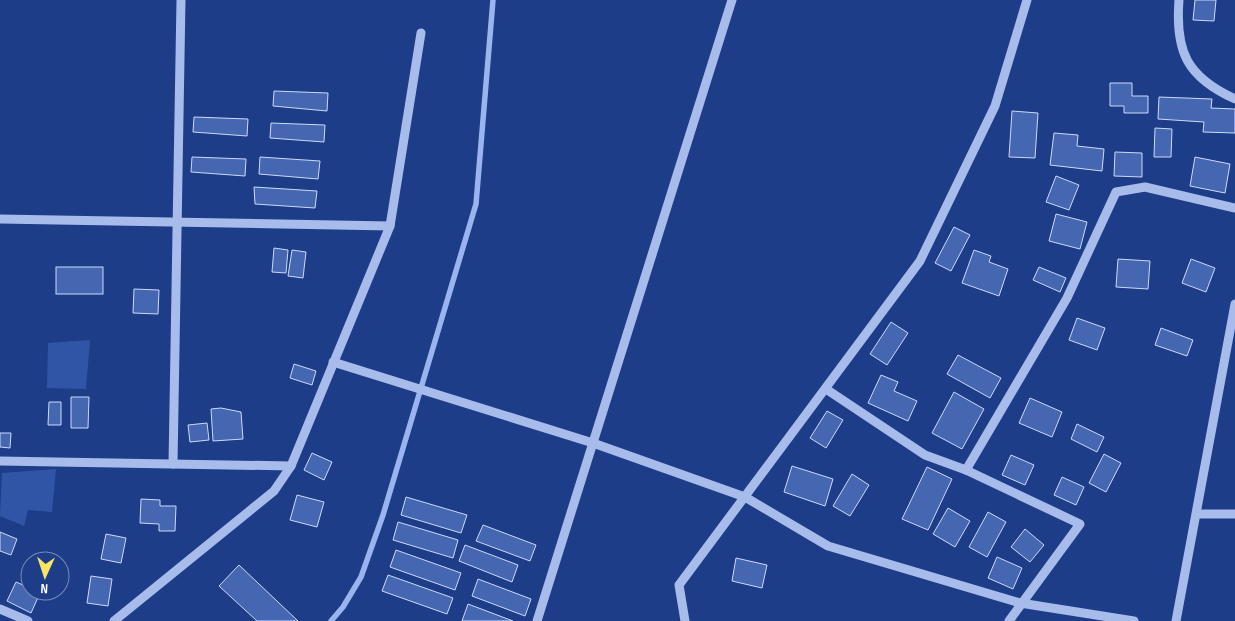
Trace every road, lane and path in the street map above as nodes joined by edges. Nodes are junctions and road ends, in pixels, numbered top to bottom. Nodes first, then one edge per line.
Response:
1 (181, 0) edge
2 (732, 0) edge
3 (1027, 0) edge
4 (1179, 0) edge
5 (422, 33) dead end
6 (1235, 99) edge
7 (1235, 208) edge
8 (0, 220) edge
9 (177, 222) junction
10 (390, 226) junction
11 (1235, 304) edge
12 (333, 362) junction
13 (826, 389) junction
14 (593, 443) junction
15 (0, 461) edge
16 (173, 464) junction
17 (291, 466) junction
18 (966, 470) junction
19 (746, 496) junction
20 (1197, 514) junction
21 (1235, 514) edge
22 (1020, 603) junction
23 (0, 610) edge
24 (28, 621) edge
25 (114, 621) edge
26 (537, 621) edge
27 (685, 621) edge
28 (1009, 621) edge
29 (1134, 621) edge
30 (1176, 621) edge

1 - 9 street
2 - 14 street
3 - 13 street
4 - 6 street
5 - 10 street
7 - 18 street
8 - 9 street
9 - 10 street
9 - 16 street
10 - 12 street
11 - 20 street
12 - 14 street
12 - 17 street
13 - 18 street
13 - 19 street
14 - 19 street
14 - 26 street
15 - 16 street
16 - 17 street
17 - 25 street
18 - 22 street
19 - 22 street
19 - 27 street
20 - 21 street
20 - 30 street
22 - 28 street
22 - 29 street
23 - 24 street

